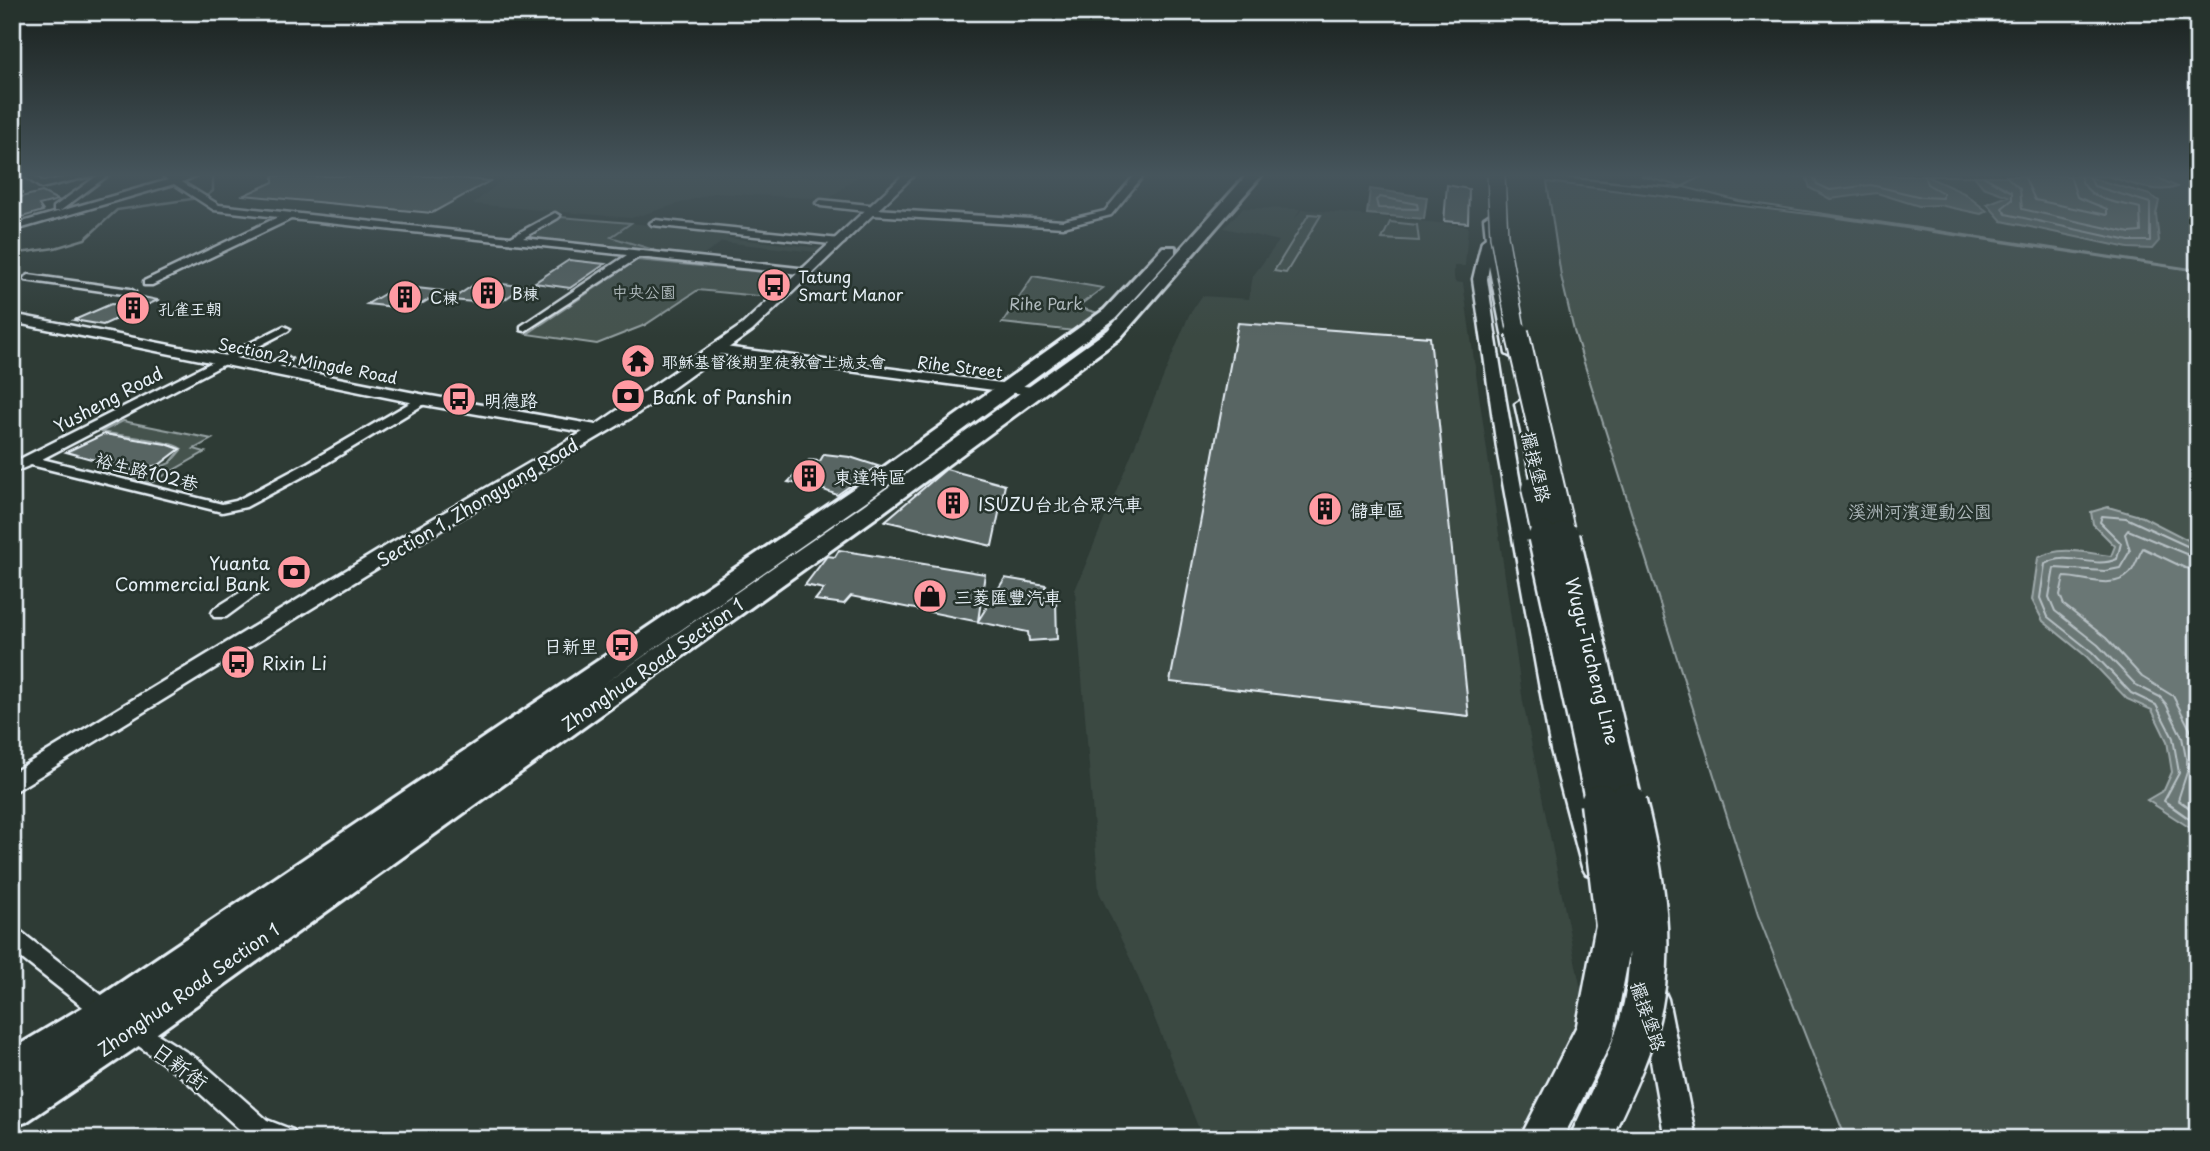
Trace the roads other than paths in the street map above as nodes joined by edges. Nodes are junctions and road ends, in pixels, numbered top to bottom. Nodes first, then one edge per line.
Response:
1 (261, 230) edge
2 (406, 230) edge
3 (531, 230) edge
4 (720, 230) edge
5 (854, 230) edge
6 (1186, 230) edge
7 (1208, 230) edge
8 (1486, 230) edge
9 (1490, 230) edge
10 (1499, 230) edge
11 (1490, 233) junction
12 (511, 241) junction
13 (840, 242) junction
14 (636, 254) junction
15 (808, 272) junction
16 (29, 278) dead end
17 (148, 283) dead end
18 (130, 292) dead end
19 (12, 318) edge
20 (525, 328) dead end
21 (284, 329) dead end
22 (717, 350) junction
23 (285, 359) dead end
24 (220, 361) junction
25 (267, 369) junction
26 (1021, 390) junction
27 (425, 400) junction
28 (1499, 401) junction
29 (1523, 403) junction
30 (598, 430) junction
31 (29, 460) junction
32 (12, 469) edge
33 (254, 589) dead end
34 (220, 613) dead end
35 (12, 784) edge
36 (12, 938) edge
37 (106, 1012) junction
38 (133, 1029) junction
39 (1664, 1059) junction
40 (12, 1069) edge
41 (12, 1109) edge
42 (284, 1139) edge
43 (1541, 1139) edge
44 (1590, 1139) edge
45 (1681, 1139) edge

1 - 17 street
2 - 12 street
3 - 12 street
4 - 13 street
5 - 13 street, Section 1, Zhongyang Road
6 - 26 main road, Zhonghua Road Section 1
7 - 26 main road, Zhonghua Road Section 1
8 - 43 highway, Wugu-Tucheng Line, bridge
9 - 11 street, 擺接堡路
10 - 44 highway, Wugu-Tucheng Line, bridge
11 - 28 street, 擺接堡路
11 - 29 street, 擺接堡路
12 - 14 street
13 - 15 street, Section 1, Zhongyang Road
14 - 15 street
14 - 20 street
15 - 22 street, Section 1, Zhongyang Road
16 - 18 street
19 - 24 street, Section 2, Mingde Road
21 - 24 street, Yusheng Road
22 - 26 street, Rihe Street
22 - 30 street, Section 1, Zhongyang Road
23 - 25 street
24 - 25 street, Section 2, Mingde Road
24 - 31 street, Yusheng Road
25 - 27 street, Section 2, Mingde Road
26 - 37 main road, Zhonghua Road Section 1
26 - 38 main road, Zhonghua Road Section 1
27 - 30 street, Section 2, Mingde Road
27 - 31 street, 裕生路102巷
28 - 29 street
28 - 39 street, 擺接堡路
29 - 39 street, 擺接堡路
30 - 35 street, Section 1, Zhongyang Road
31 - 32 street, Yusheng Road
33 - 34 street
36 - 37 street, 日新街
37 - 38 street, 日新街
37 - 40 main road, Zhonghua Road Section 1
38 - 41 main road, Zhonghua Road Section 1
38 - 42 street, 日新街
39 - 45 street

